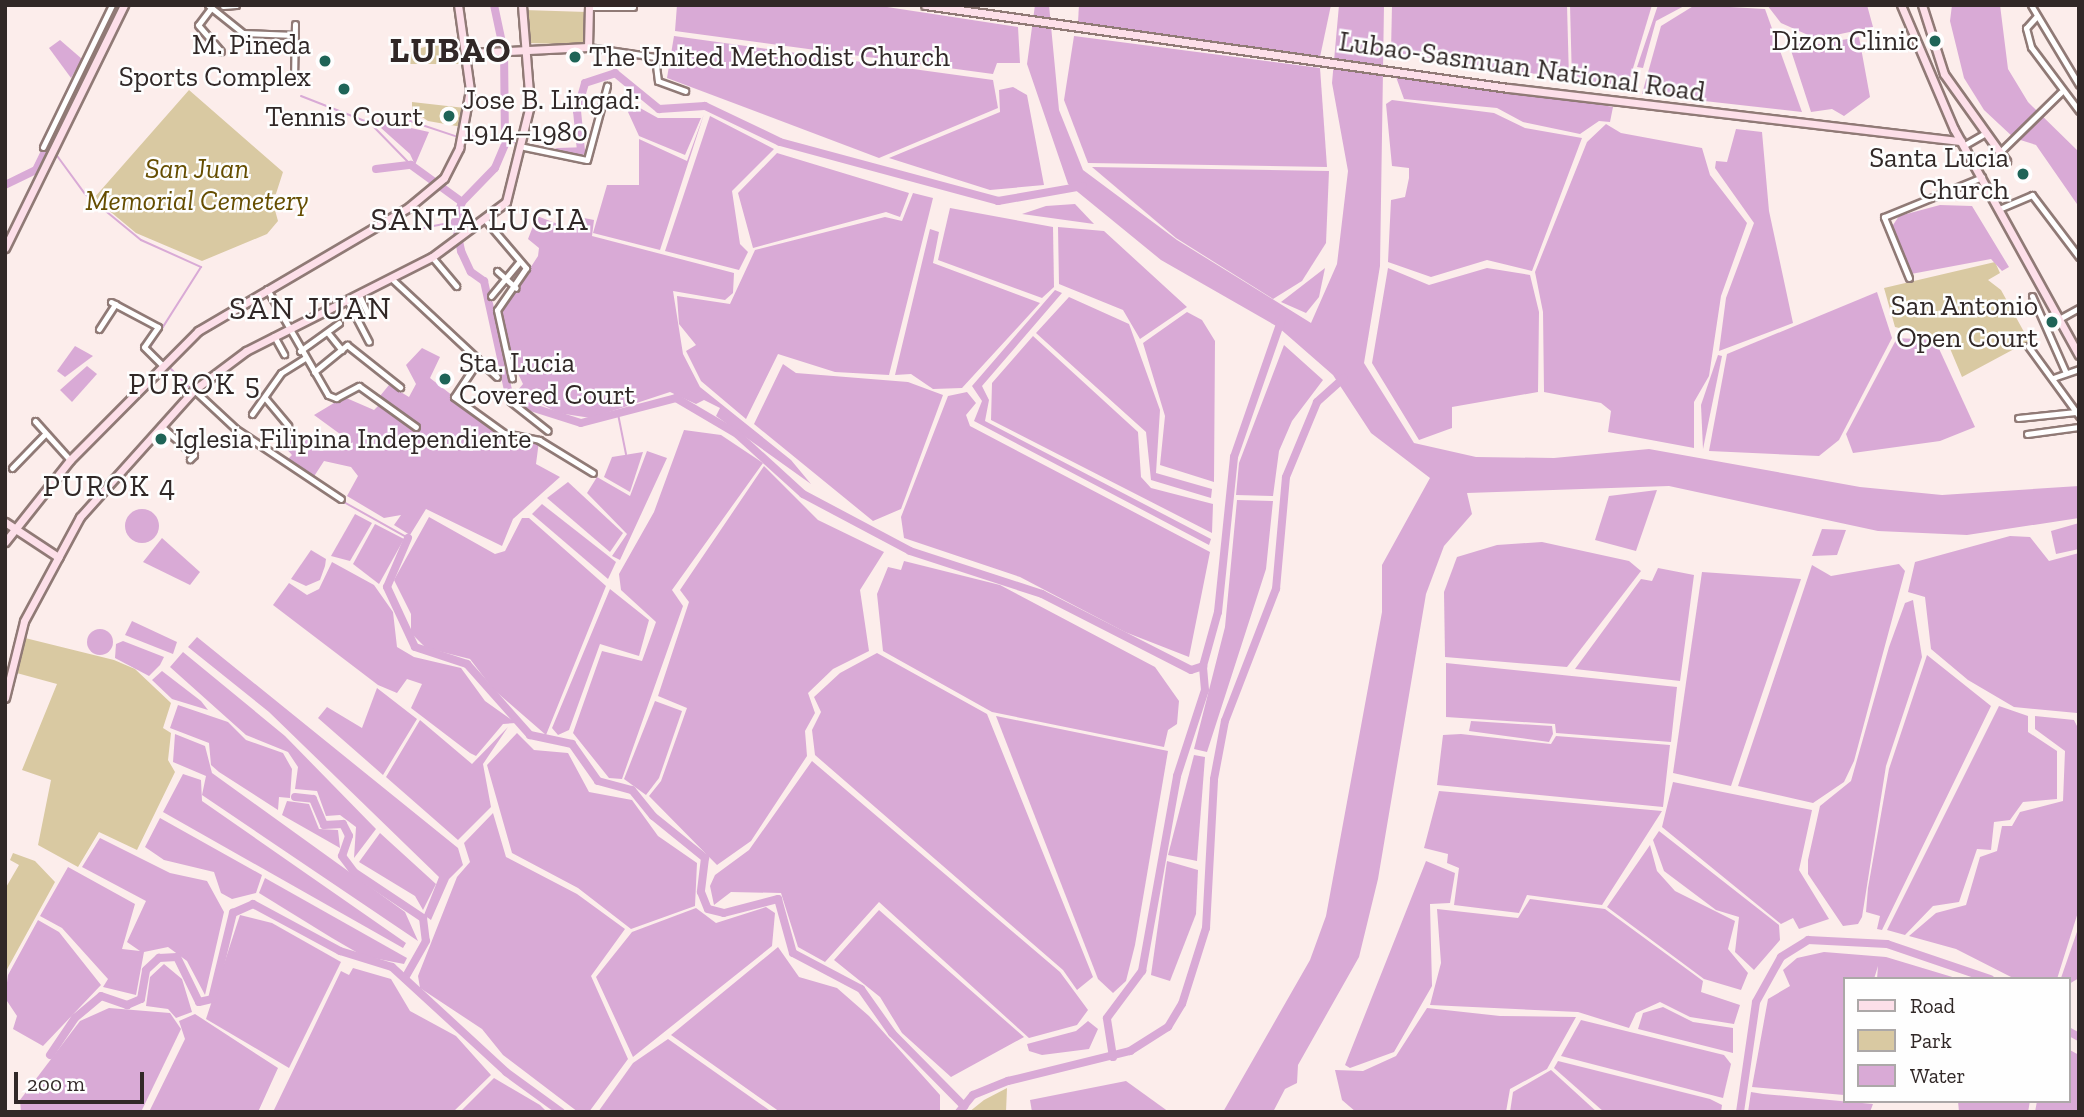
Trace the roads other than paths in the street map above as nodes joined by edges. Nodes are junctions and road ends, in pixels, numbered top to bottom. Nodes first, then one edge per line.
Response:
1 (112, 5) edge
2 (124, 5) edge
3 (236, 5) edge
4 (458, 5) edge
5 (522, 5) edge
6 (925, 5) edge
7 (1901, 5) edge
8 (1922, 5) edge
9 (2032, 5) edge
10 (210, 6) edge
11 (223, 6) edge
12 (589, 6) edge
13 (633, 7) edge
14 (223, 17) junction
15 (2036, 17) junction
16 (295, 24) dead end
17 (105, 31) junction
18 (295, 35) junction
19 (526, 47) junction
20 (588, 47) junction
21 (221, 51) dead end
22 (469, 53) junction
23 (294, 81) dead end
24 (2079, 85) edge
25 (607, 86) dead end
26 (685, 91) dead end
27 (2061, 92) junction
28 (2079, 111) edge
29 (1984, 134) junction
30 (1962, 143) junction
31 (524, 145) junction
32 (43, 146) dead end
33 (2001, 151) junction
34 (2006, 161) dead end
35 (1982, 177) junction
36 (1999, 209) junction
37 (486, 221) junction
38 (5, 248) edge
39 (432, 257) junction
40 (2079, 257) edge
41 (519, 262) junction
42 (497, 271) dead end
43 (1909, 278) dead end
44 (504, 279) junction
45 (393, 280) junction
46 (456, 286) dead end
47 (516, 288) junction
48 (267, 289) junction
49 (359, 295) junction
50 (491, 296) dead end
51 (2032, 296) dead end
52 (347, 300) junction
53 (2079, 308) edge
54 (368, 314) dead end
55 (2060, 322) junction
56 (339, 323) dead end
57 (287, 328) junction
58 (99, 329) dead end
59 (2049, 330) junction
60 (328, 333) junction
61 (274, 336) junction
62 (369, 342) dead end
63 (2028, 346) dead end
64 (342, 350) junction
65 (300, 351) junction
66 (284, 354) dead end
67 (2079, 355) edge
68 (305, 359) junction
69 (478, 361) junction
70 (165, 363) junction
71 (2079, 369) edge
72 (2066, 373) junction
73 (315, 374) junction
74 (497, 377) dead end
75 (512, 378) dead end
76 (2053, 378) junction
77 (310, 385) dead end
78 (400, 387) dead end
79 (194, 390) junction
80 (266, 399) junction
81 (510, 401) dead end
82 (252, 414) dead end
83 (2077, 414) edge
84 (2018, 418) dead end
85 (35, 421) dead end
86 (160, 426) junction
87 (289, 426) dead end
88 (416, 427) dead end
89 (2079, 427) edge
90 (2027, 434) dead end
91 (44, 435) junction
92 (542, 442) junction
93 (190, 459) dead end
94 (70, 460) junction
95 (12, 468) dead end
96 (593, 473) dead end
97 (341, 499) dead end
98 (5, 522) edge
99 (13, 528) junction
100 (5, 542) edge
101 (58, 557) junction
102 (5, 698) edge

1 - 17 street
2 - 17 main road
3 - 11 street
4 - 22 main road
5 - 19 main road
6 - 30 main road, Lubao-Sasmuan National Road
7 - 30 main road
8 - 29 main road
9 - 15 street
10 - 14 street
10 - 21 street
11 - 14 street
12 - 13 street
12 - 20 main road
14 - 18 street
15 - 24 street
15 - 27 street
16 - 18 street
17 - 32 street
17 - 38 main road
18 - 23 street
19 - 20 main road
19 - 22 main road
19 - 31 main road
20 - 26 street
22 - 48 main road
25 - 31 street
27 - 28 street
27 - 33 street
29 - 30 street
29 - 33 main road
30 - 35 main road
31 - 37 main road
33 - 34 main road
35 - 36 main road
35 - 43 street
36 - 40 street
36 - 55 main road
37 - 39 main road
37 - 41 street
39 - 45 main road
39 - 46 street
41 - 44 street
41 - 47 street
42 - 44 street
44 - 47 street
44 - 50 street
45 - 49 main road
45 - 69 street
47 - 75 street
48 - 57 street
48 - 70 main road
49 - 52 main road
49 - 54 street
51 - 59 street
52 - 57 main road
52 - 62 street
53 - 55 street
55 - 59 street
55 - 67 main road
56 - 60 street
57 - 61 main road
57 - 65 street
58 - 70 street
59 - 72 street
60 - 64 street
60 - 65 street
61 - 66 street
61 - 79 main road
63 - 76 street
64 - 73 street
64 - 78 street
65 - 68 street
68 - 73 street
68 - 80 street
69 - 74 street
69 - 92 street
70 - 94 main road
71 - 72 street
72 - 76 street
73 - 77 street
73 - 88 street
76 - 83 street
79 - 86 main road
79 - 97 street
80 - 82 street
80 - 87 street
81 - 92 street
83 - 84 street
85 - 91 street
86 - 93 street
86 - 101 main road
89 - 90 street
91 - 94 street
91 - 95 street
92 - 96 street
94 - 99 main road
98 - 99 main road
99 - 100 main road
99 - 101 main road
101 - 102 main road

